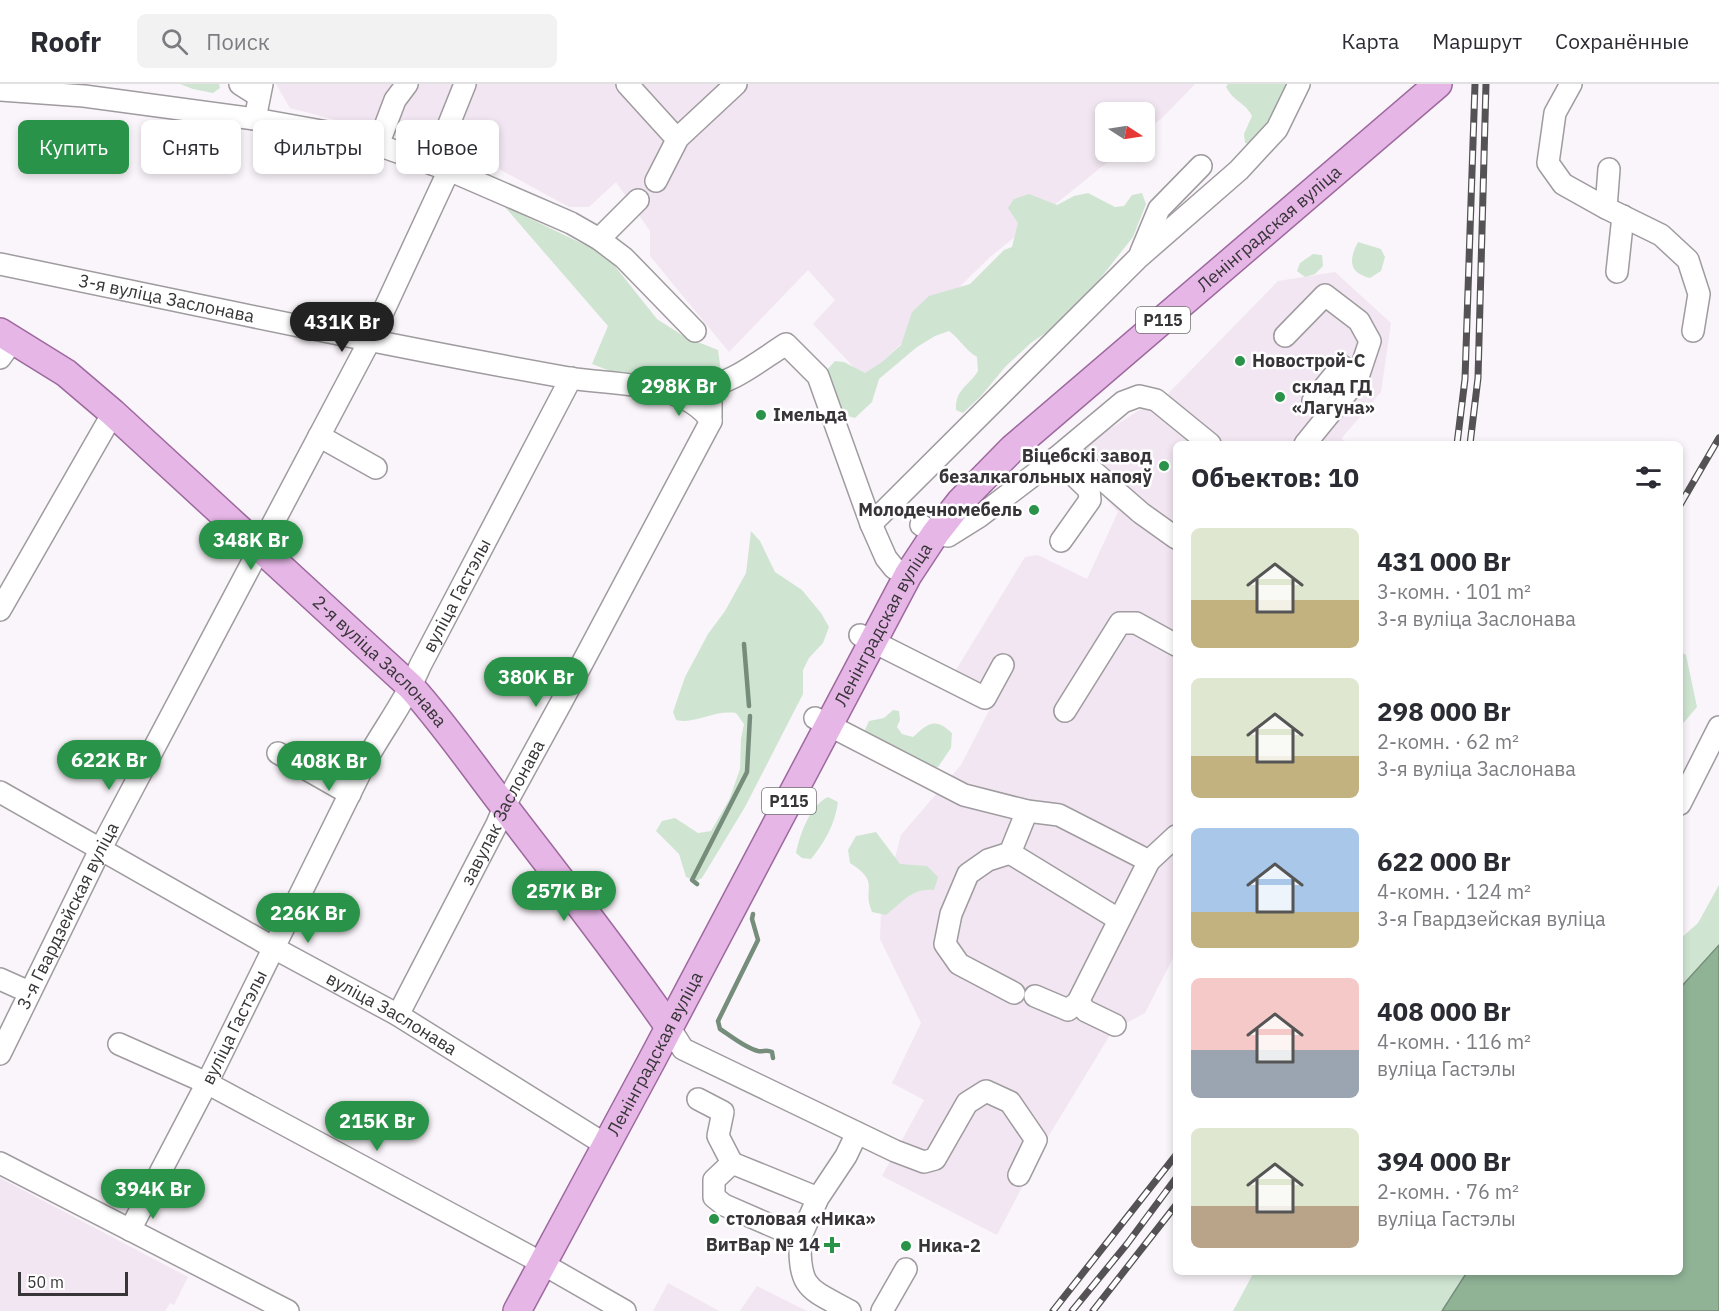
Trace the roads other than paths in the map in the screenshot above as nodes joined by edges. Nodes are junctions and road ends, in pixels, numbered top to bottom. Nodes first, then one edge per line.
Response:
1 (240, 84) edge
2 (407, 84) edge
3 (465, 84) edge
4 (627, 84) edge
5 (736, 84) edge
6 (1299, 84) edge
7 (1416, 84) edge
8 (1438, 84) edge
9 (1571, 84) edge
10 (0, 90) edge
11 (261, 90) edge
12 (255, 119) junction
13 (261, 120) edge
14 (455, 120) edge
15 (384, 129) edge
16 (677, 139) junction
17 (1201, 166) dead end
18 (1609, 168) dead end
19 (438, 174) edge
20 (457, 174) edge
21 (656, 181) dead end
22 (638, 200) dead end
23 (1615, 212) junction
24 (599, 239) junction
25 (1138, 258) junction
26 (0, 264) edge
27 (1617, 272) dead end
28 (695, 331) dead end
29 (1693, 331) dead end
30 (1285, 336) dead end
31 (370, 340) junction
32 (4, 344) edge
33 (572, 378) junction
34 (1357, 380) junction
35 (711, 387) junction
36 (665, 391) junction
37 (1313, 401) dead end
38 (113, 413) junction
39 (711, 421) junction
40 (319, 436) junction
41 (1206, 441) edge
42 (1307, 441) edge
43 (1056, 458) junction
44 (376, 468) dead end
45 (871, 524) junction
46 (928, 530) junction
47 (1173, 536) edge
48 (1061, 541) dead end
49 (259, 548) junction
50 (901, 571) junction
51 (3, 596) edge
52 (867, 638) junction
53 (1173, 640) edge
54 (1003, 665) dead end
55 (411, 687) junction
56 (1065, 711) dead end
57 (822, 721) junction
58 (1719, 727) edge
59 (278, 753) dead end
60 (0, 792) edge
61 (350, 794) junction
62 (1683, 798) edge
63 (504, 807) junction
64 (1027, 811) junction
65 (1173, 839) edge
66 (100, 850) junction
67 (1010, 853) junction
68 (1149, 861) junction
69 (1119, 919) junction
70 (274, 948) junction
71 (0, 979) edge
72 (29, 992) junction
73 (1014, 993) dead end
74 (1035, 996) dead end
75 (1078, 1002) junction
76 (398, 1015) junction
77 (664, 1020) junction
78 (1115, 1025) dead end
79 (119, 1044) dead end
80 (0, 1054) edge
81 (207, 1083) junction
82 (698, 1100) dead end
83 (857, 1133) junction
84 (598, 1141) junction
85 (0, 1163) edge
86 (732, 1163) junction
87 (1019, 1175) dead end
88 (818, 1198) junction
89 (130, 1230) junction
90 (800, 1238) junction
91 (536, 1260) junction
92 (906, 1269) dead end
93 (288, 1311) edge
94 (500, 1311) edge
95 (517, 1311) edge
96 (625, 1311) edge
97 (850, 1311) edge
98 (882, 1311) edge

1 - 11 street
2 - 15 street
3 - 14 street, 3-я Гвардзейская вуліца
4 - 16 street
5 - 16 street
6 - 25 street
7 - 46 main road, Ленінградская вуліца / Р115
8 - 46 main road, Ленінградская вуліца / Р115
9 - 23 street
10 - 12 street
11 - 12 street
12 - 13 street
16 - 21 street
17 - 25 street
18 - 23 street
19 - 31 street, 3-я Гвардзейская вуліца
20 - 24 street
22 - 24 street
23 - 27 street
23 - 29 street
24 - 28 street
25 - 45 street
26 - 31 street, 3-я вуліца Заслонава
30 - 34 street
31 - 33 street, 3-я вуліца Заслонава
31 - 40 street, 3-я Гвардзейская вуліца
32 - 38 main road, 2-я вуліца Заслонава
33 - 36 street, 3-я вуліца Заслонава
33 - 55 street, вуліца Гастэлы
34 - 37 street
34 - 42 street
35 - 36 street
35 - 39 street
35 - 45 street
36 - 39 street, 3-я вуліца Заслонава
38 - 49 main road, 2-я вуліца Заслонава
38 - 51 street
39 - 63 street, завулак Заслонава
40 - 44 street
40 - 49 street, 3-я Гвардзейская вуліца
41 - 43 street
43 - 46 street
43 - 47 street
43 - 48 street
45 - 50 street
46 - 50 main road, Ленінградская вуліца / Р115
49 - 55 main road, 2-я вуліца Заслонава
49 - 66 street, 3-я Гвардзейская вуліца
50 - 52 main road, Ленінградская вуліца / Р115
52 - 54 street
52 - 57 main road, Ленінградская вуліца / Р115
53 - 56 street
55 - 61 street, вуліца Гастэлы
55 - 63 main road, 2-я вуліца Заслонава
57 - 64 street
57 - 77 main road, Ленінградская вуліца / Р115
58 - 62 street
59 - 61 street
60 - 66 street, вуліца Заслонава
61 - 70 street, вуліца Гастэлы
63 - 76 street, завулак Заслонава
63 - 77 main road, 2-я вуліца Заслонава
64 - 67 street
64 - 68 street
65 - 68 street
66 - 70 street, вуліца Заслонава
66 - 72 street, 3-я Гвардзейская вуліца
67 - 69 street
67 - 73 street
68 - 69 street
69 - 75 street
70 - 76 street, вуліца Заслонава
70 - 81 street, вуліца Гастэлы
71 - 72 street
72 - 80 street, 3-я Гвардзейская вуліца
74 - 75 street
75 - 78 street
76 - 84 street, вуліца Заслонава
77 - 83 street
77 - 84 main road, Ленінградская вуліца / Р115
79 - 81 street
81 - 89 street, вуліца Гастэлы
81 - 91 street
82 - 86 street
83 - 87 street
83 - 88 street
84 - 91 main road, Ленінградская вуліца / Р115
85 - 89 street
86 - 88 street
86 - 90 street
88 - 90 street
89 - 93 street
90 - 97 street
91 - 94 main road, Ленінградская вуліца / Р115
91 - 95 main road, Ленінградская вуліца / Р115
91 - 96 street
92 - 98 street

